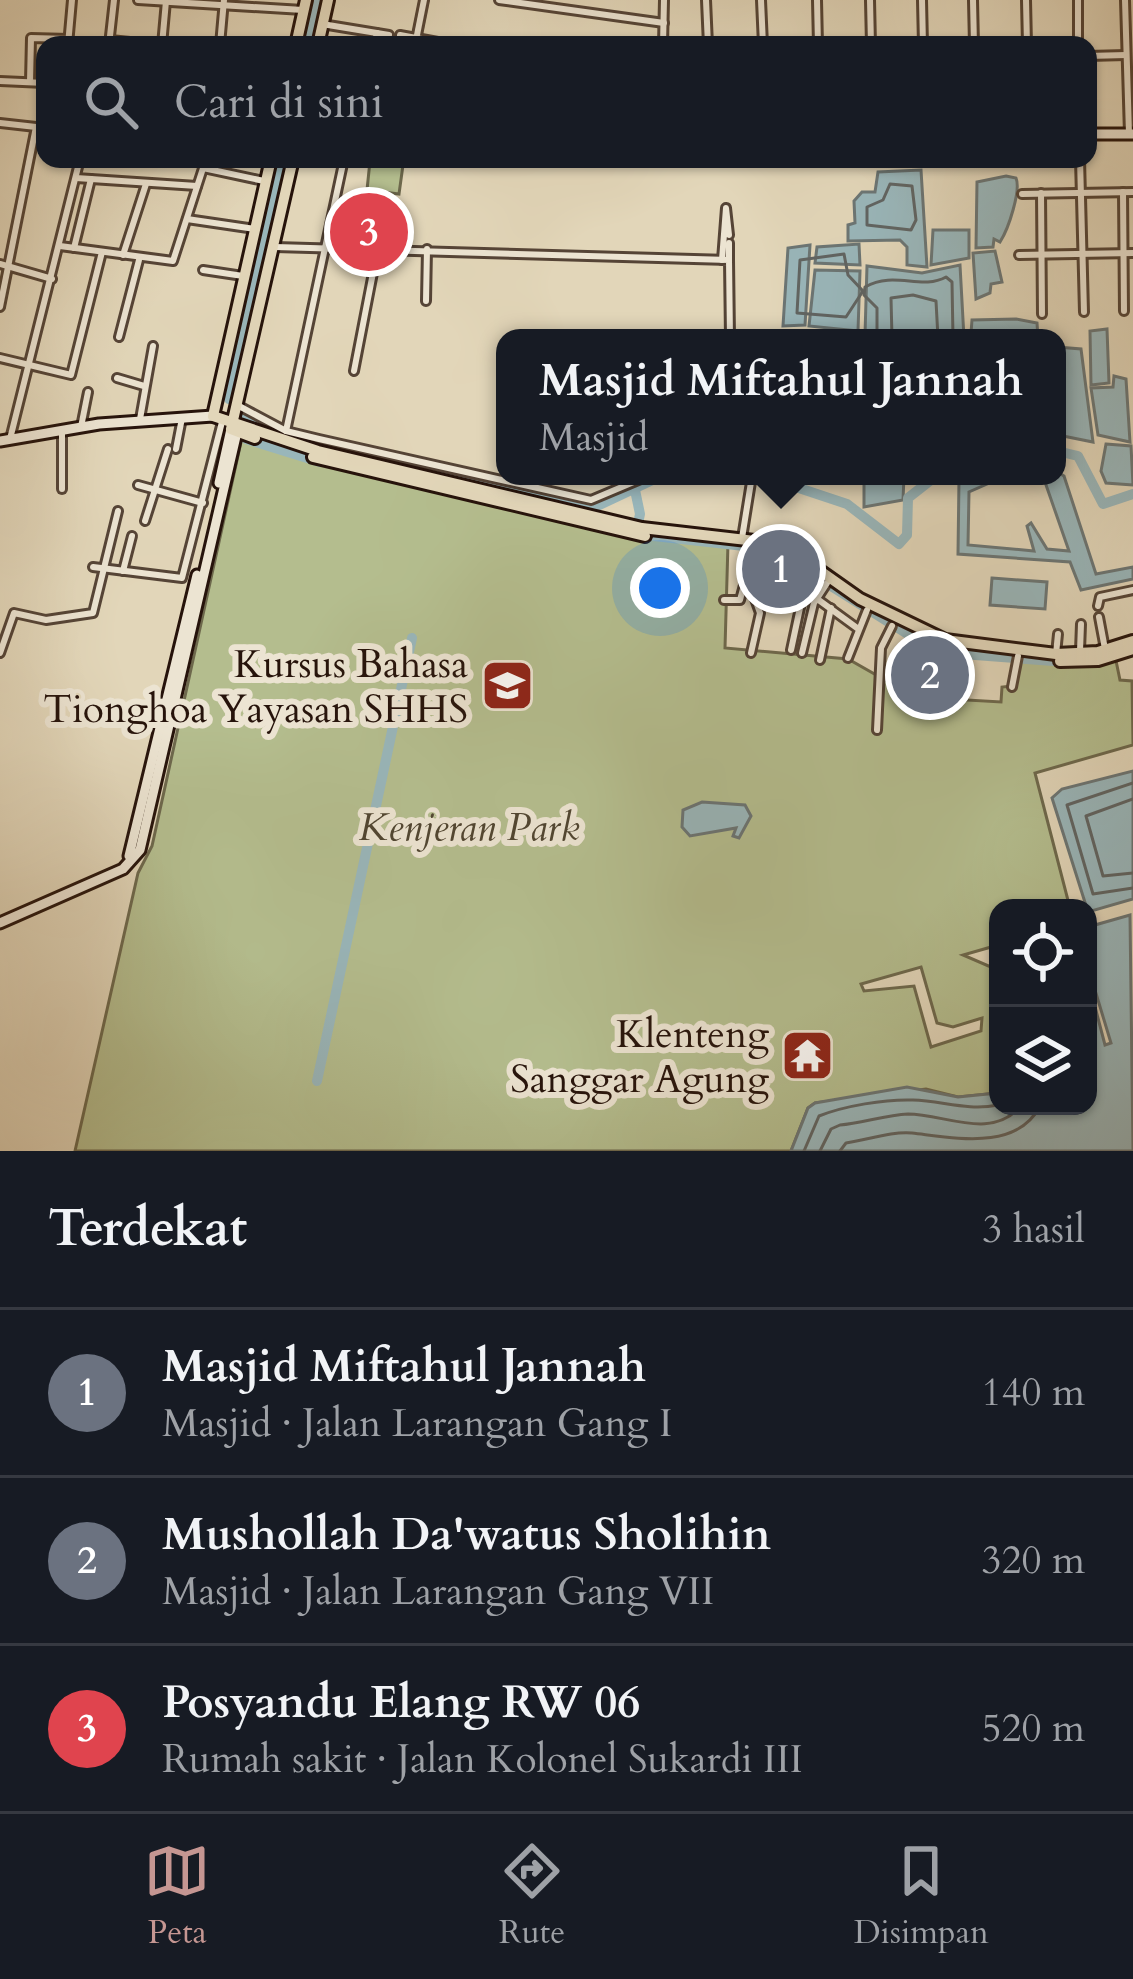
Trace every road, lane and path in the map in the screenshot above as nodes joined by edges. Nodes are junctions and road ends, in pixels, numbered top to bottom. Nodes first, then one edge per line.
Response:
1 (72, 0) edge
2 (114, 0) edge
3 (138, 0) edge
4 (424, 0) edge
5 (499, 0) edge
6 (596, 0) edge
7 (664, 0) edge
8 (706, 0) edge
9 (761, 0) edge
10 (817, 0) edge
11 (870, 0) edge
12 (922, 0) edge
13 (974, 0) edge
14 (1026, 0) edge
15 (1078, 0) edge
16 (166, 1) edge
17 (224, 3) edge
18 (1127, 4) edge
19 (304, 7) edge
20 (325, 12) edge
21 (595, 15) junction
22 (664, 22) junction
23 (377, 33) junction
24 (69, 36) edge
25 (111, 36) edge
26 (162, 36) edge
27 (221, 36) edge
28 (376, 36) edge
29 (389, 36) edge
30 (416, 36) edge
31 (663, 36) edge
32 (708, 36) edge
33 (763, 36) edge
34 (818, 36) edge
35 (871, 36) edge
36 (923, 36) edge
37 (974, 36) edge
38 (1028, 36) edge
39 (1078, 36) edge
40 (36, 39) edge
41 (1126, 55) junction
42 (1097, 56) edge
43 (0, 81) edge
44 (30, 82) junction
45 (36, 82) edge
46 (0, 123) edge
47 (36, 127) edge
48 (1097, 134) edge
49 (1131, 134) edge
50 (36, 146) edge
51 (78, 168) edge
52 (203, 168) edge
53 (218, 168) edge
54 (270, 168) edge
55 (291, 168) edge
56 (342, 168) edge
57 (1080, 168) edge
58 (76, 178) junction
59 (91, 179) junction
60 (266, 182) junction
61 (146, 183) junction
62 (197, 186) junction
63 (1081, 192) junction
64 (1123, 192) junction
65 (1133, 192) edge
66 (1041, 193) junction
67 (1022, 194) dead end
68 (187, 219) junction
69 (255, 229) junction
70 (61, 246) junction
71 (328, 246) junction
72 (275, 247) junction
73 (74, 248) junction
74 (378, 248) junction
75 (427, 249) junction
76 (102, 251) junction
77 (1129, 253) edge
78 (1084, 254) junction
79 (123, 255) junction
80 (1019, 255) dead end
81 (1042, 255) junction
82 (139, 260) junction
83 (722, 260) junction
84 (0, 264) edge
85 (11, 267) junction
86 (203, 270) dead end
87 (246, 276) junction
88 (52, 279) junction
89 (426, 301) dead end
90 (240, 306) junction
91 (0, 307) edge
92 (260, 311) junction
93 (1124, 311) dead end
94 (1084, 312) dead end
95 (1042, 314) dead end
96 (729, 329) edge
97 (119, 338) dead end
98 (153, 346) dead end
99 (0, 358) edge
100 (29, 366) junction
101 (354, 371) dead end
102 (117, 378) dead end
103 (144, 386) junction
104 (88, 392) dead end
105 (238, 406) junction
106 (287, 409) junction
107 (182, 418) junction
108 (266, 419) junction
109 (140, 421) junction
110 (230, 424) junction
111 (81, 427) junction
112 (286, 430) junction
113 (62, 431) junction
114 (5, 440) edge
115 (496, 479) edge
116 (138, 484) dead end
117 (521, 485) edge
118 (629, 485) edge
119 (751, 485) edge
120 (62, 489) dead end
121 (155, 490) junction
122 (202, 503) junction
123 (118, 512) dead end
124 (145, 521) dead end
125 (630, 528) junction
126 (132, 536) dead end
127 (742, 538) junction
128 (758, 547) junction
129 (93, 567) dead end
130 (105, 569) junction
131 (768, 571) junction
132 (123, 572) junction
133 (825, 585) junction
134 (804, 589) junction
135 (1133, 590) edge
136 (816, 598) junction
137 (724, 601) dead end
138 (1097, 606) dead end
139 (831, 608) junction
140 (867, 611) junction
141 (1099, 617) dead end
142 (1082, 624) dead end
143 (857, 628) junction
144 (895, 628) junction
145 (1058, 634) dead end
146 (925, 642) junction
147 (1133, 645) edge
148 (791, 650) dead end
149 (961, 650) junction
150 (0, 653) edge
151 (751, 653) dead end
152 (802, 653) dead end
153 (1105, 654) junction
154 (1018, 656) junction
155 (1056, 657) junction
156 (1080, 657) junction
157 (848, 658) dead end
158 (820, 661) dead end
159 (930, 685) dead end
160 (1012, 687) dead end
161 (948, 696) dead end
162 (877, 730) dead end
163 (0, 920) edge

1 - 24 street
2 - 25 street
3 - 16 street
4 - 30 street
5 - 21 street
6 - 21 street
7 - 22 street
8 - 32 street
9 - 33 street
10 - 34 street
11 - 35 street
12 - 36 street
13 - 37 street
14 - 38 street
15 - 39 street
16 - 17 street
16 - 26 street
17 - 19 street
17 - 27 street
18 - 41 street
19 - 20 main road
20 - 23 street
21 - 22 street
22 - 31 street
23 - 28 street
23 - 29 street
40 - 44 street
41 - 42 street
41 - 49 street
43 - 44 street
44 - 45 street
46 - 47 street
48 - 49 street
50 - 85 street
51 - 58 street
52 - 62 street
53 - 60 street
54 - 60 main road
55 - 72 main road
56 - 71 street
57 - 63 street
58 - 59 street
58 - 70 street
59 - 61 street
59 - 73 street
60 - 69 main road
61 - 62 street
61 - 79 street
62 - 68 street
63 - 64 street
63 - 66 street
63 - 78 street
64 - 65 street
64 - 77 street
66 - 67 street
66 - 81 street
68 - 69 street
68 - 82 street
69 - 87 main road
70 - 73 street
70 - 88 street
71 - 72 street
71 - 74 street
71 - 106 street
72 - 92 main road
73 - 76 street
74 - 75 street
74 - 101 street
75 - 83 street
75 - 89 street
76 - 79 street
76 - 100 street
77 - 78 street
77 - 93 street
78 - 81 street
78 - 94 street
79 - 82 street
80 - 81 street
81 - 95 street
82 - 97 street
83 - 83 street
83 - 96 street
84 - 85 street
85 - 88 street
85 - 91 street
86 - 87 street
87 - 90 main road
88 - 100 street
90 - 92 main road
90 - 110 main road
92 - 105 main road
98 - 103 street
99 - 100 street
100 - 114 street
102 - 103 street
103 - 109 street
104 - 111 street
105 - 108 street
105 - 110 main road
106 - 108 street
106 - 112 street
107 - 109 street
107 - 110 street
107 - 121 street
108 - 112 street
109 - 111 street
110 - 122 street
110 - 125 main road
110 - 163 street
111 - 113 street
112 - 115 street
113 - 114 street
113 - 120 street
116 - 121 street
117 - 118 street
119 - 127 street
121 - 122 street
121 - 124 street
122 - 132 street
123 - 130 street
125 - 127 main road
125 - 128 main road
126 - 132 street
127 - 128 main road
128 - 131 street
128 - 133 main road
128 - 137 street
128 - 140 main road
129 - 130 street
130 - 132 street
130 - 150 street
131 - 134 street
131 - 151 street
133 - 136 street
133 - 140 main road
134 - 136 street
134 - 148 street
135 - 138 street
136 - 139 street
136 - 152 street
139 - 143 street
139 - 158 street
140 - 143 street
140 - 144 main road
141 - 153 street
142 - 156 street
143 - 157 street
144 - 146 main road
144 - 162 street
145 - 155 street
146 - 149 main road
146 - 159 street
147 - 153 main road
149 - 154 main road
149 - 161 street
153 - 156 main road
154 - 155 main road
154 - 160 street
155 - 156 main road

